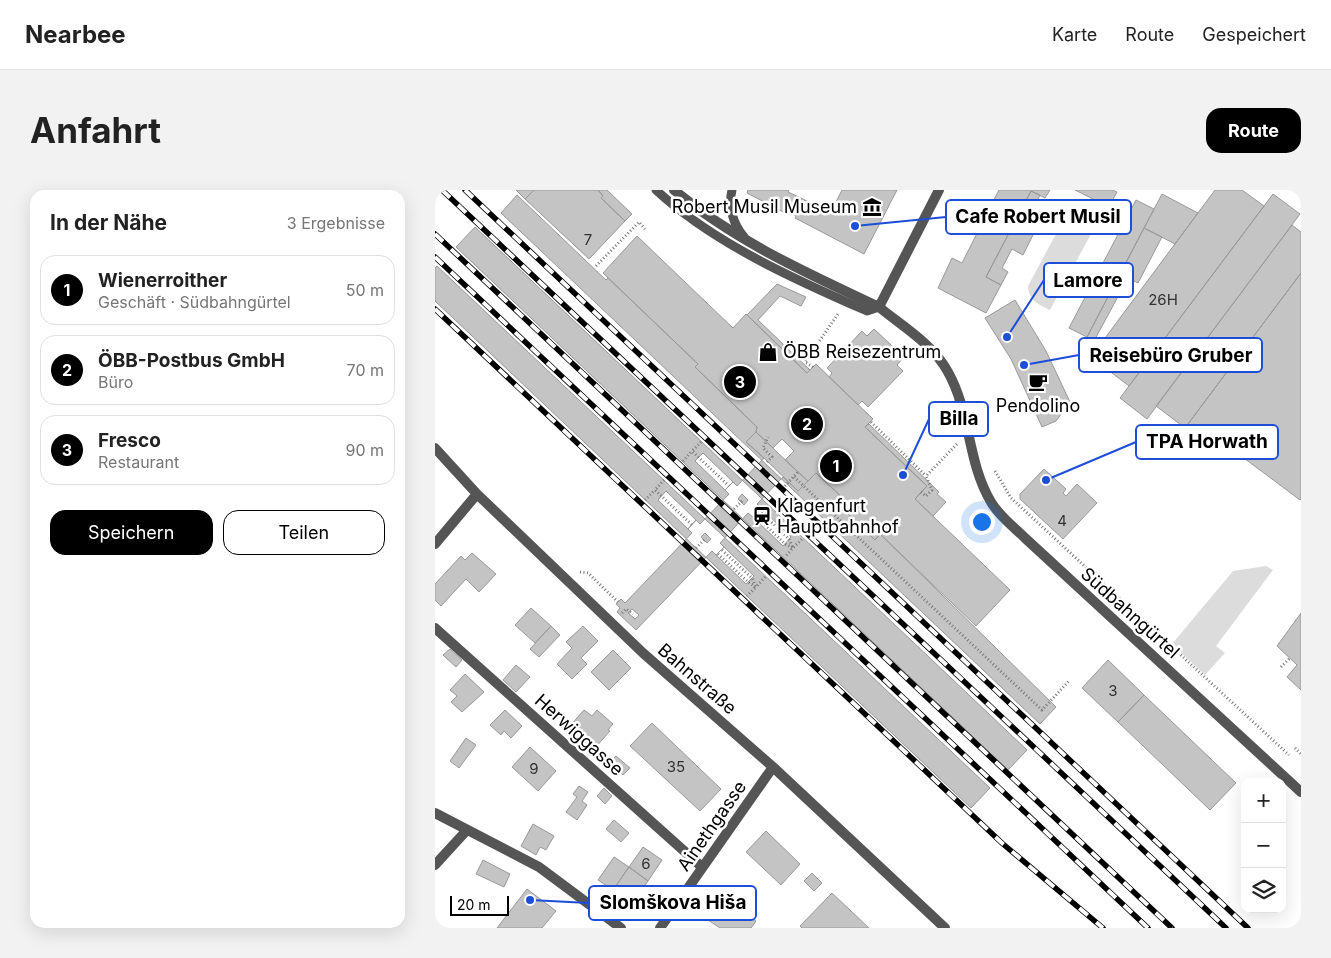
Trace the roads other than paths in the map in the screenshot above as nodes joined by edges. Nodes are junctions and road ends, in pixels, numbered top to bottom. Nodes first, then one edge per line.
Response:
1 (674, 190) edge
2 (732, 190) edge
3 (939, 190) edge
4 (657, 191) edge
5 (751, 244) junction
6 (879, 307) junction
7 (435, 448) edge
8 (477, 494) junction
9 (435, 544) edge
10 (435, 628) edge
11 (773, 767) junction
12 (1301, 792) edge
13 (435, 813) edge
14 (467, 830) junction
15 (435, 865) edge
16 (702, 867) junction
17 (621, 928) edge
18 (659, 928) edge
19 (945, 928) edge

1 - 5 street, Südbahngürtel
2 - 5 lane
3 - 6 street
4 - 6 lane
5 - 6 street, Südbahngürtel
6 - 12 street, Südbahngürtel
7 - 8 street, Bahnstraße
8 - 9 street
8 - 11 street, Bahnstraße
10 - 16 street, Herwiggasse
11 - 16 street, Ainethgasse
11 - 19 street, Bahnstraße
13 - 14 street
14 - 15 street
14 - 17 street
16 - 18 street, Ainethgasse

